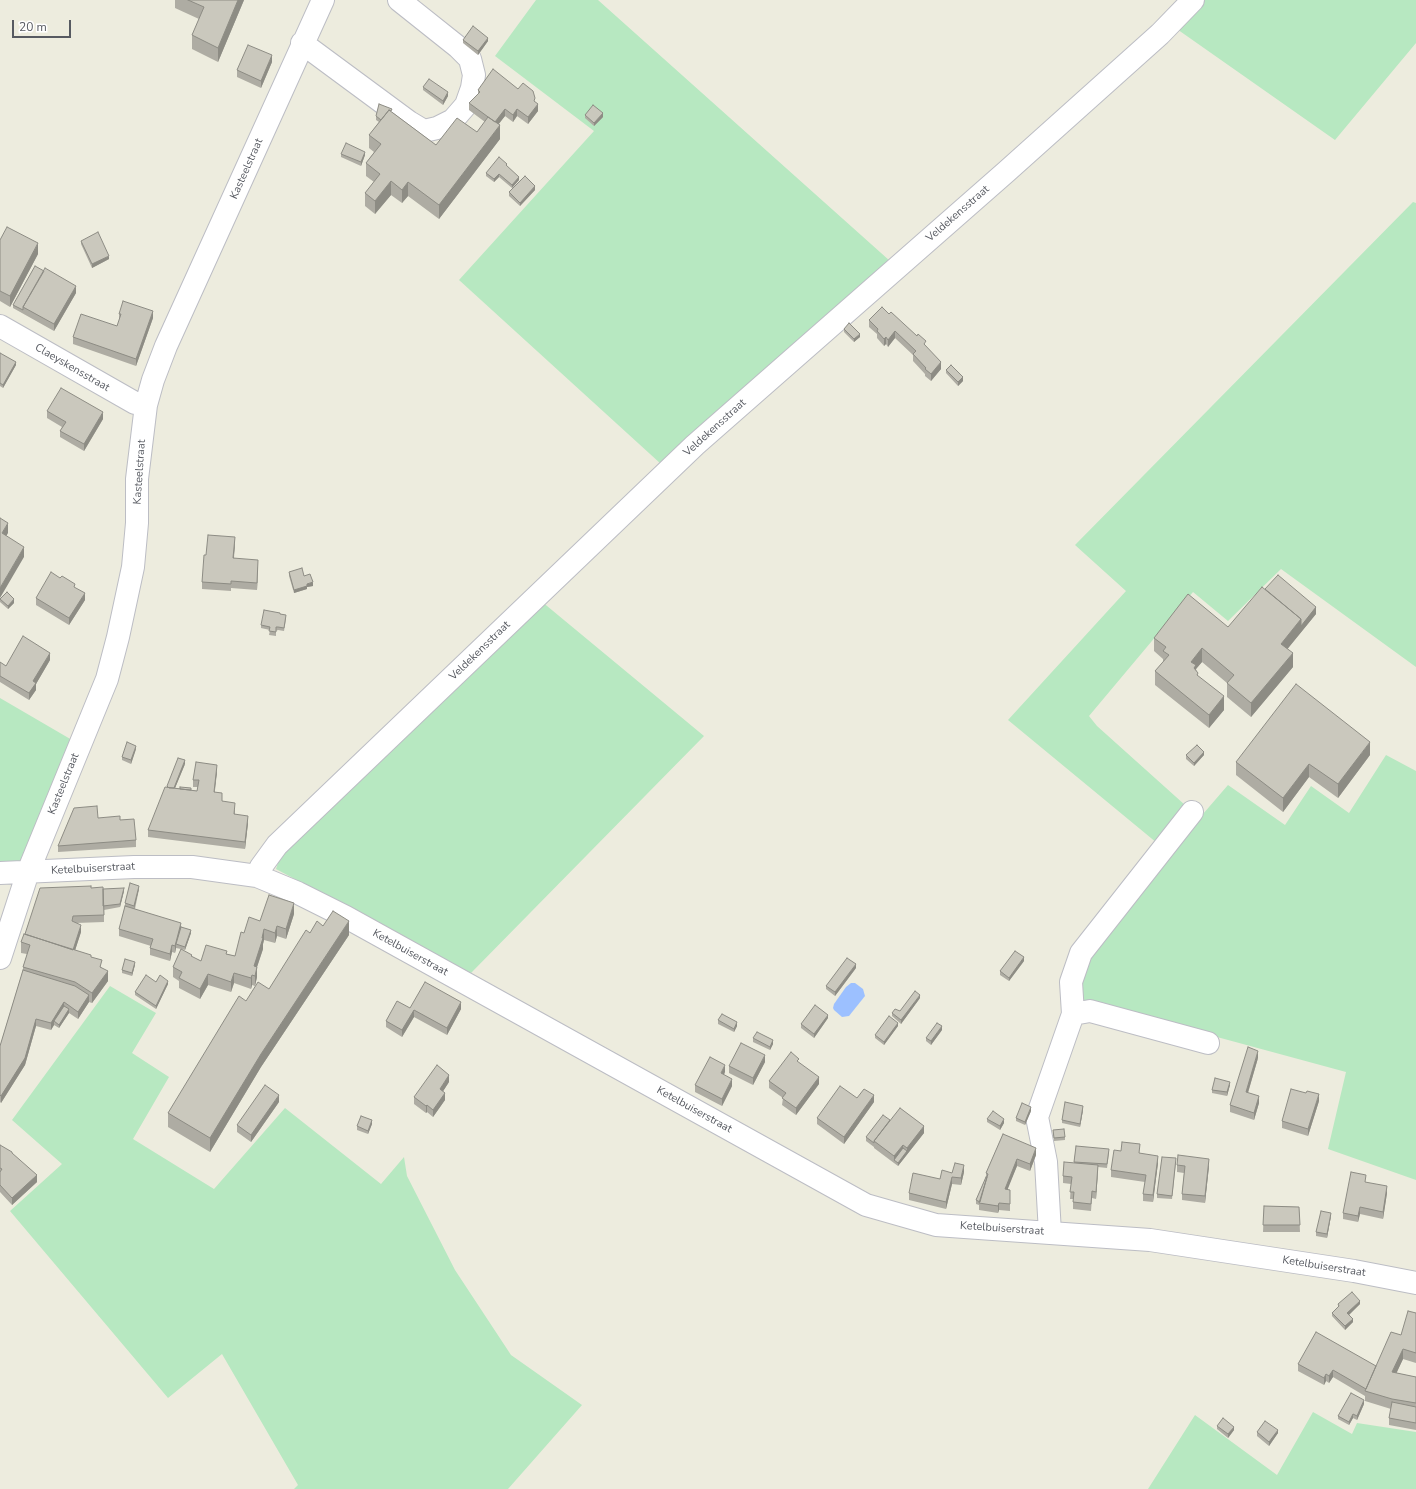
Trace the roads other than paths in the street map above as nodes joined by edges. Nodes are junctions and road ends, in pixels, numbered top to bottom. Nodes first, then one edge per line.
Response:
1 (323, 0) edge
2 (399, 0) edge
3 (1193, 0) edge
4 (302, 43) junction
5 (0, 326) edge
6 (146, 405) junction
7 (1192, 812) dead end
8 (28, 872) junction
9 (0, 873) edge
10 (257, 876) junction
11 (0, 958) edge
12 (1073, 1014) junction
13 (1208, 1043) dead end
14 (1050, 1233) junction
15 (1416, 1283) edge

1 - 4 street, Kasteelstraat
2 - 4 street
3 - 10 street, Veldekensstraat
4 - 6 street, Kasteelstraat
5 - 6 street, Claeyskensstraat
6 - 8 street, Kasteelstraat
7 - 12 street
8 - 9 street, Ketelbuiserstraat
8 - 10 street, Ketelbuiserstraat
8 - 11 street, Kasteelstraat
10 - 14 street, Ketelbuiserstraat
12 - 13 street
12 - 14 street
14 - 15 street, Ketelbuiserstraat

